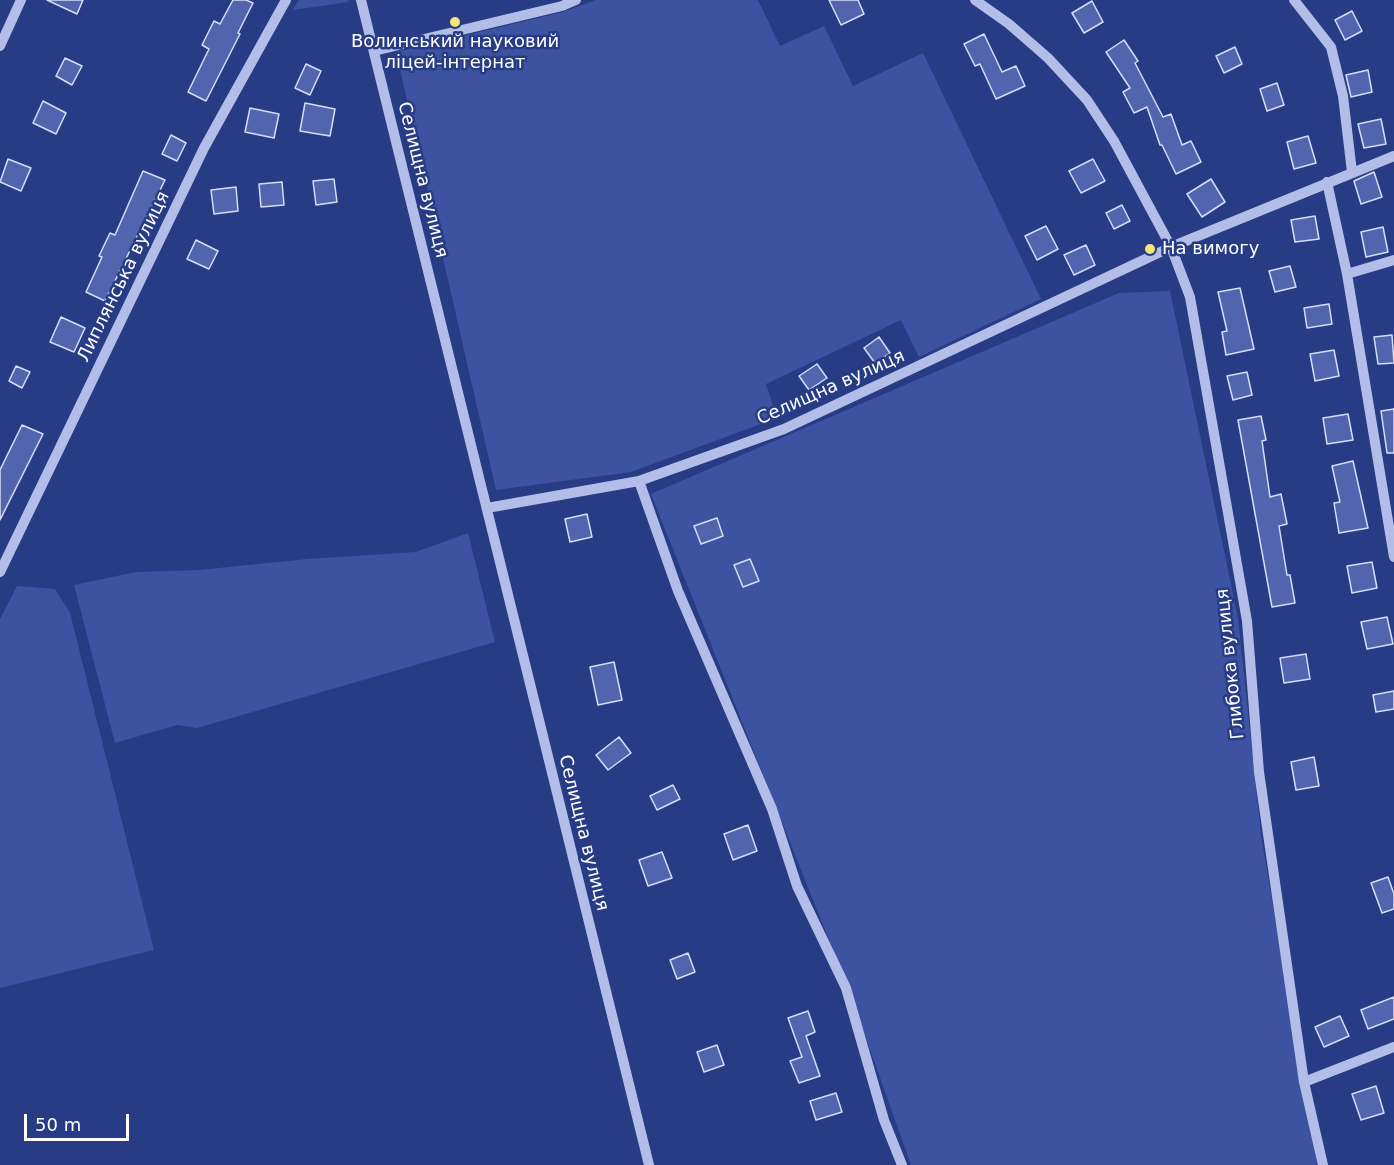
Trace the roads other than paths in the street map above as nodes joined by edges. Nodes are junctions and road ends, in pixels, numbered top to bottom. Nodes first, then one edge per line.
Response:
1 (21, 0) edge
2 (286, 0) edge
3 (362, 0) edge
4 (576, 0) edge
5 (975, 0) edge
6 (1294, 0) edge
7 (0, 46) edge
8 (374, 51) junction
9 (1394, 156) edge
10 (1352, 172) junction
11 (1327, 182) junction
12 (1171, 247) junction
13 (1394, 260) edge
14 (1347, 274) junction
15 (639, 481) junction
16 (487, 508) junction
17 (1394, 557) edge
18 (0, 572) edge
19 (1394, 1047) edge
20 (1304, 1082) junction
21 (649, 1165) edge
22 (902, 1165) edge
23 (1323, 1165) edge

1 - 7 street
2 - 18 street, Липлянська вулиця
3 - 8 street, Селищна вулиця
4 - 8 street
5 - 12 street
6 - 10 street
8 - 16 street, Селищна вулиця
9 - 10 street, Селищна вулиця
10 - 11 street, Селищна вулиця
11 - 12 street, Селищна вулиця
11 - 14 street
12 - 15 street, Селищна вулиця
12 - 20 street, Глибока вулиця
13 - 14 street
14 - 17 street
15 - 16 street, Селищна вулиця
15 - 22 street
16 - 21 street, Селищна вулиця
19 - 20 street
20 - 23 street

